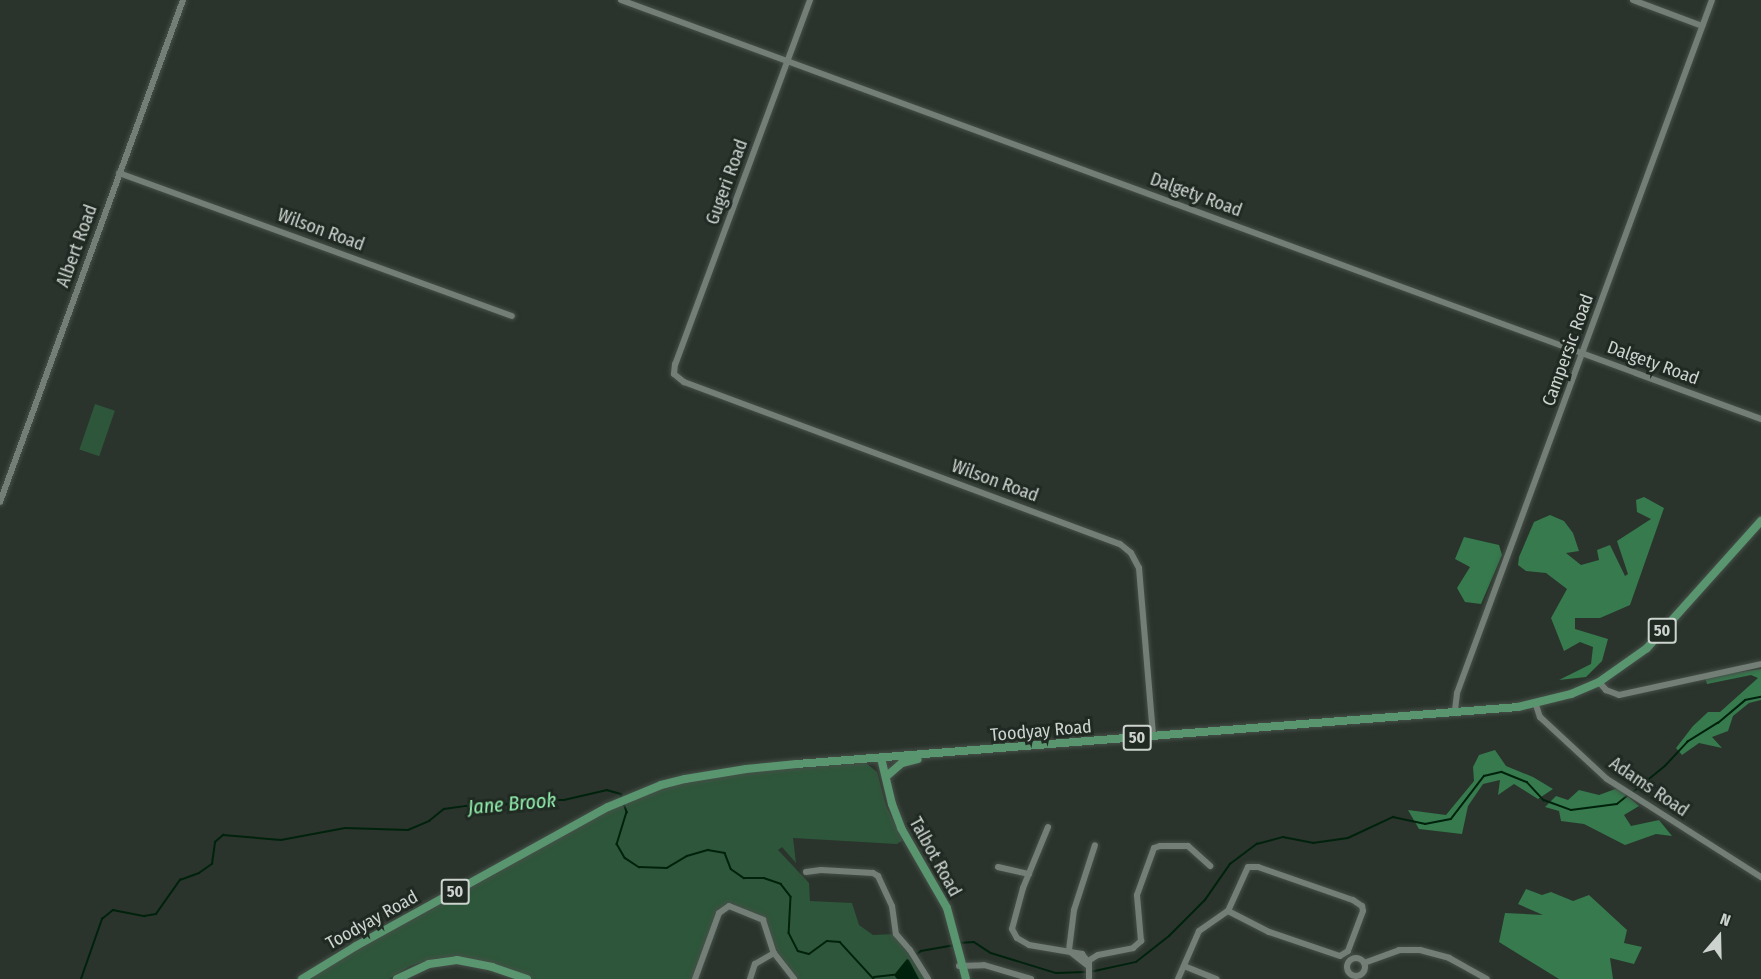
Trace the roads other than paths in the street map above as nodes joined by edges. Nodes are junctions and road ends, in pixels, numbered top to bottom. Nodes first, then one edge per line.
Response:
1 (183, 0) edge
2 (621, 0) edge
3 (810, 0) edge
4 (1633, 0) edge
5 (1712, 0) edge
6 (1702, 26) junction
7 (788, 61) junction
8 (119, 173) junction
9 (512, 316) dead end
10 (1583, 353) junction
11 (674, 374) joint
12 (1761, 419) edge
13 (0, 502) edge
14 (1761, 521) edge
15 (1761, 664) edge
16 (1599, 682) junction
17 (1536, 705) junction
18 (1455, 710) junction
19 (1153, 736) junction
20 (943, 754) junction
21 (884, 758) junction
22 (887, 777) junction
23 (1048, 827) dead end
24 (1095, 845) dead end
25 (1210, 866) dead end
26 (999, 867) dead end
27 (806, 872) dead end
28 (1029, 874) junction
29 (1761, 876) edge
30 (1228, 911) junction
31 (1421, 940) dead end
32 (1069, 950) junction
33 (1420, 950) junction
34 (774, 953) junction
35 (1364, 963) junction
36 (1088, 964) junction
37 (1184, 966) junction
38 (962, 972) edge
39 (1350, 973) junction
40 (1364, 976) edge
41 (1089, 978) edge
42 (302, 979) edge
43 (397, 979) edge
44 (527, 979) edge
45 (695, 979) edge
46 (750, 979) edge
47 (794, 979) edge
48 (928, 979) edge
49 (1029, 979) edge
50 (1178, 979) edge
51 (1217, 979) edge
52 (1345, 979) edge
53 (1487, 979) edge

1 - 8 street, Albert Road
2 - 7 street, Dalgety Road
3 - 7 street, Gugeri Road
4 - 6 street
5 - 6 street, Campersic Road
6 - 10 street, Campersic Road
7 - 10 street, Dalgety Road
7 - 11 street, Gugeri Road
8 - 9 street, Wilson Road
8 - 13 street, Albert Road
10 - 12 street, Dalgety Road
10 - 18 street, Campersic Road
11 - 19 street, Wilson Road
14 - 16 main road, Toodyay Road / 50
15 - 16 street
16 - 17 main road, Toodyay Road / 50
17 - 18 main road, Toodyay Road / 50
17 - 29 street, Adams Road
18 - 19 main road, Toodyay Road / 50
19 - 20 main road, Toodyay Road / 50
20 - 21 main road, Toodyay Road / 50
20 - 22 main road
21 - 22 main road, Talbot Road
21 - 42 main road, Toodyay Road / 50
22 - 38 main road, Talbot Road
23 - 28 street
24 - 32 street
25 - 36 street
26 - 28 street
27 - 48 street
28 - 32 street
30 - 30 street
30 - 37 street
31 - 33 street
32 - 36 street
33 - 35 street
33 - 53 street
34 - 45 street
34 - 46 street
34 - 47 street
35 - 39 street
35 - 40 street
36 - 41 street
37 - 50 street
37 - 51 street
38 - 49 street
39 - 40 street
39 - 52 street
43 - 44 main road

